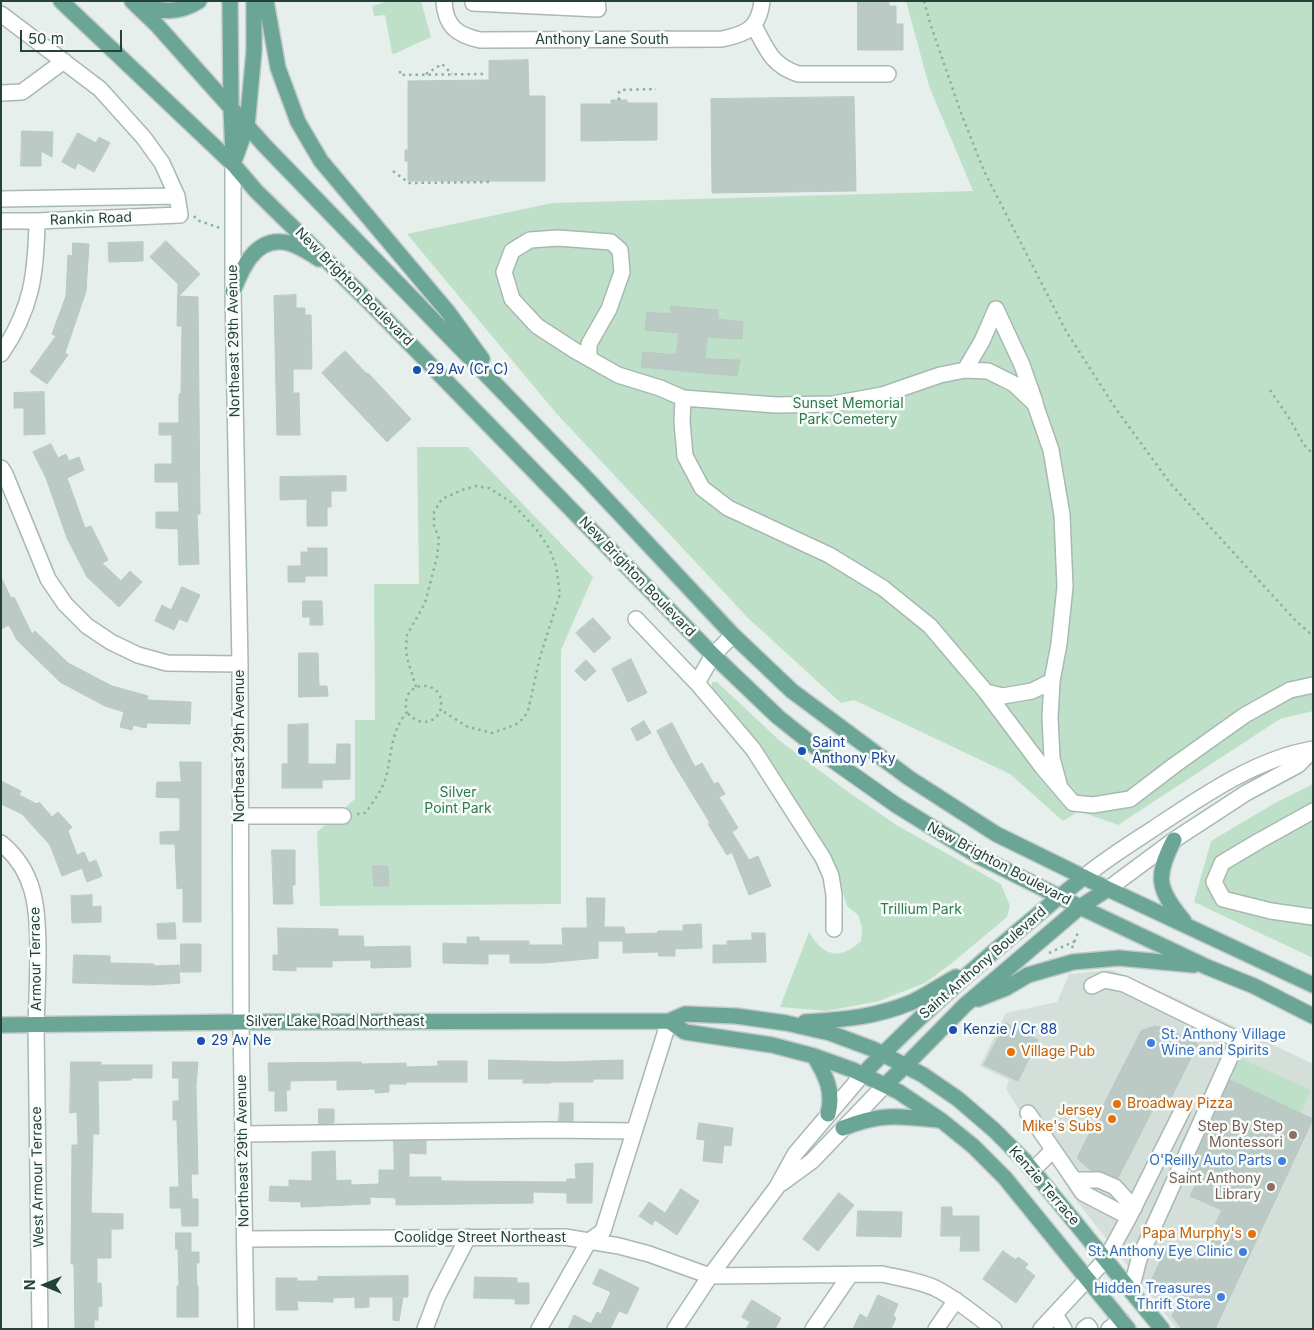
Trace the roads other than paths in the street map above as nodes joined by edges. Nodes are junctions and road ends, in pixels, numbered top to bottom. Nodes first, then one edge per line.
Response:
1 (61, 1) edge
2 (132, 1) edge
3 (136, 1) edge
4 (198, 1) edge
5 (230, 1) edge
6 (254, 1) edge
7 (266, 1) edge
8 (444, 1) edge
9 (472, 1) edge
10 (597, 1) edge
11 (762, 1) edge
12 (1, 14) edge
13 (754, 26) junction
14 (64, 61) junction
15 (888, 74) dead end
16 (1, 93) edge
17 (231, 109) junction
18 (247, 126) junction
19 (233, 164) junction
20 (177, 196) junction
21 (1, 198) edge
22 (1, 221) edge
23 (37, 221) junction
24 (337, 270) junction
25 (233, 291) junction
26 (1, 354) edge
27 (588, 358) junction
28 (965, 370) junction
29 (683, 398) junction
30 (514, 403) junction
31 (1036, 404) junction
32 (1, 468) edge
33 (636, 619) dead end
34 (733, 635) junction
35 (713, 656) junction
36 (240, 664) junction
37 (1052, 681) junction
38 (697, 683) junction
39 (1313, 685) edge
40 (986, 692) junction
41 (1313, 749) edge
42 (1060, 788) junction
43 (1313, 811) edge
44 (240, 816) junction
45 (343, 816) road end
46 (1174, 840) junction
47 (1, 843) edge
48 (1084, 877) junction
49 (1108, 889) junction
50 (1059, 897) junction
51 (1080, 907) junction
52 (1313, 917) edge
53 (1188, 926) junction
54 (834, 929) dead end
55 (976, 966) junction
56 (1207, 967) junction
57 (1313, 985) edge
58 (1092, 986) dead end
59 (965, 1005) junction
60 (1313, 1016) edge
61 (668, 1020) junction
62 (241, 1022) junction
63 (786, 1023) junction
64 (1, 1025) edge
65 (36, 1025) junction
66 (814, 1056) junction
67 (894, 1060) junction
68 (874, 1080) junction
69 (1183, 1109) dead end
70 (1028, 1113) dead end
71 (828, 1114) junction
72 (942, 1120) junction
73 (844, 1128) junction
74 (634, 1131) junction
75 (243, 1134) junction
76 (1053, 1150) junction
77 (1033, 1170) junction
78 (777, 1187) junction
79 (1131, 1212) junction
80 (468, 1237) junction
81 (245, 1239) junction
82 (589, 1241) junction
83 (1106, 1259) junction
84 (850, 1275) junction
85 (710, 1276) junction
86 (1088, 1279) junction
87 (1131, 1290) junction
88 (956, 1300) junction
89 (1055, 1314) junction
90 (1119, 1326) edge
91 (40, 1329) edge
92 (246, 1329) edge
93 (425, 1329) edge
94 (539, 1329) edge
95 (675, 1329) edge
96 (813, 1329) edge
97 (936, 1329) edge
98 (994, 1329) edge
99 (1041, 1329) edge
100 (1064, 1329) edge
101 (1084, 1329) edge
102 (1090, 1329) edge
103 (1162, 1329) edge

1 - 19 main road, New Brighton Boulevard
2 - 17 main road, New Brighton Boulevard
3 - 4 main road
5 - 17 main road
6 - 18 main road
7 - 30 main road
8 - 13 street, Anthony Lane South
9 - 10 street
11 - 13 street
12 - 14 street
13 - 15 street
14 - 16 street
14 - 20 street
17 - 18 main road, New Brighton Boulevard
17 - 19 main road
18 - 19 main road
18 - 30 main road, New Brighton Boulevard
19 - 24 main road, New Brighton Boulevard
19 - 25 street, Northeast 29th Avenue
20 - 21 street, Rankin Road
20 - 23 street, Rankin Road
22 - 23 street, Rankin Road
23 - 26 street
24 - 25 main road
24 - 35 main road, New Brighton Boulevard
25 - 36 street, Northeast 29th Avenue
27 - 27 street
27 - 29 street
28 - 29 street
28 - 31 street
28 - 31 street
29 - 40 street
30 - 34 main road, New Brighton Boulevard
31 - 37 street
32 - 36 street
33 - 38 street
34 - 35 street
34 - 48 main road, New Brighton Boulevard
35 - 38 street
35 - 50 main road, New Brighton Boulevard
36 - 44 street, Northeast 29th Avenue
37 - 40 street
37 - 42 street
38 - 54 street
39 - 42 street
40 - 42 street
41 - 46 street, Saint Anthony Boulevard
41 - 48 street, Saint Anthony Boulevard
43 - 52 street
44 - 45 street
44 - 62 street, Northeast 29th Avenue
46 - 49 street, Saint Anthony Boulevard
46 - 53 main road
47 - 65 street, Armour Terrace
48 - 49 main road, New Brighton Boulevard
48 - 50 main road, Saint Anthony Boulevard
49 - 51 main road, Saint Anthony Boulevard
49 - 53 main road, New Brighton Boulevard
50 - 51 main road, New Brighton Boulevard
50 - 55 main road, Saint Anthony Boulevard
51 - 56 main road, New Brighton Boulevard
51 - 59 main road, Saint Anthony Boulevard
53 - 57 main road, New Brighton Boulevard
55 - 63 main road
55 - 67 main road, Saint Anthony Boulevard
56 - 59 main road
56 - 60 main road, New Brighton Boulevard
58 - 87 street
59 - 67 main road, Saint Anthony Boulevard
61 - 62 main road, Silver Lake Road Northeast
61 - 63 main road, Silver Lake Road Northeast
61 - 66 main road
61 - 74 street
62 - 65 main road, Silver Lake Road Northeast
62 - 75 street, Northeast 29th Avenue
63 - 67 main road, Silver Lake Road Northeast
64 - 65 main road, Silver Lake Road Northeast
65 - 91 street, West Armour Terrace
66 - 68 main road
66 - 71 main road
67 - 68 main road, Saint Anthony Boulevard
67 - 68 main road, Saint Anthony Boulevard
67 - 77 main road, Kenzie Terrace
68 - 71 street, Saint Anthony Boulevard
68 - 72 main road, Kenzie Terrace
68 - 73 street, Saint Anthony Boulevard
69 - 79 street
70 - 76 street
71 - 78 street, Saint Anthony Boulevard
72 - 73 main road
72 - 86 main road, Kenzie Terrace
73 - 78 street, Saint Anthony Boulevard
74 - 75 street
74 - 82 street
75 - 81 street, Northeast 29th Avenue
76 - 77 street
76 - 79 street
77 - 83 main road, Kenzie Terrace
78 - 85 street, Saint Anthony Boulevard
79 - 83 street
80 - 81 street, Coolidge Street Northeast
80 - 82 street, Coolidge Street Northeast
80 - 93 street
81 - 92 street, Northeast 29th Avenue
82 - 85 street, Coolidge Street Northeast
82 - 94 street
83 - 86 street
83 - 87 main road, Kenzie Terrace
84 - 85 street, Coolidge Street Northeast
84 - 88 street, Coolidge Street Northeast
84 - 96 street
85 - 95 street, Saint Anthony Boulevard
86 - 89 street
86 - 90 main road, Kenzie Terrace
87 - 103 main road, Kenzie Terrace
88 - 97 street
88 - 98 street, Coolidge Street Northeast
89 - 99 street
89 - 100 street
101 - 102 street

